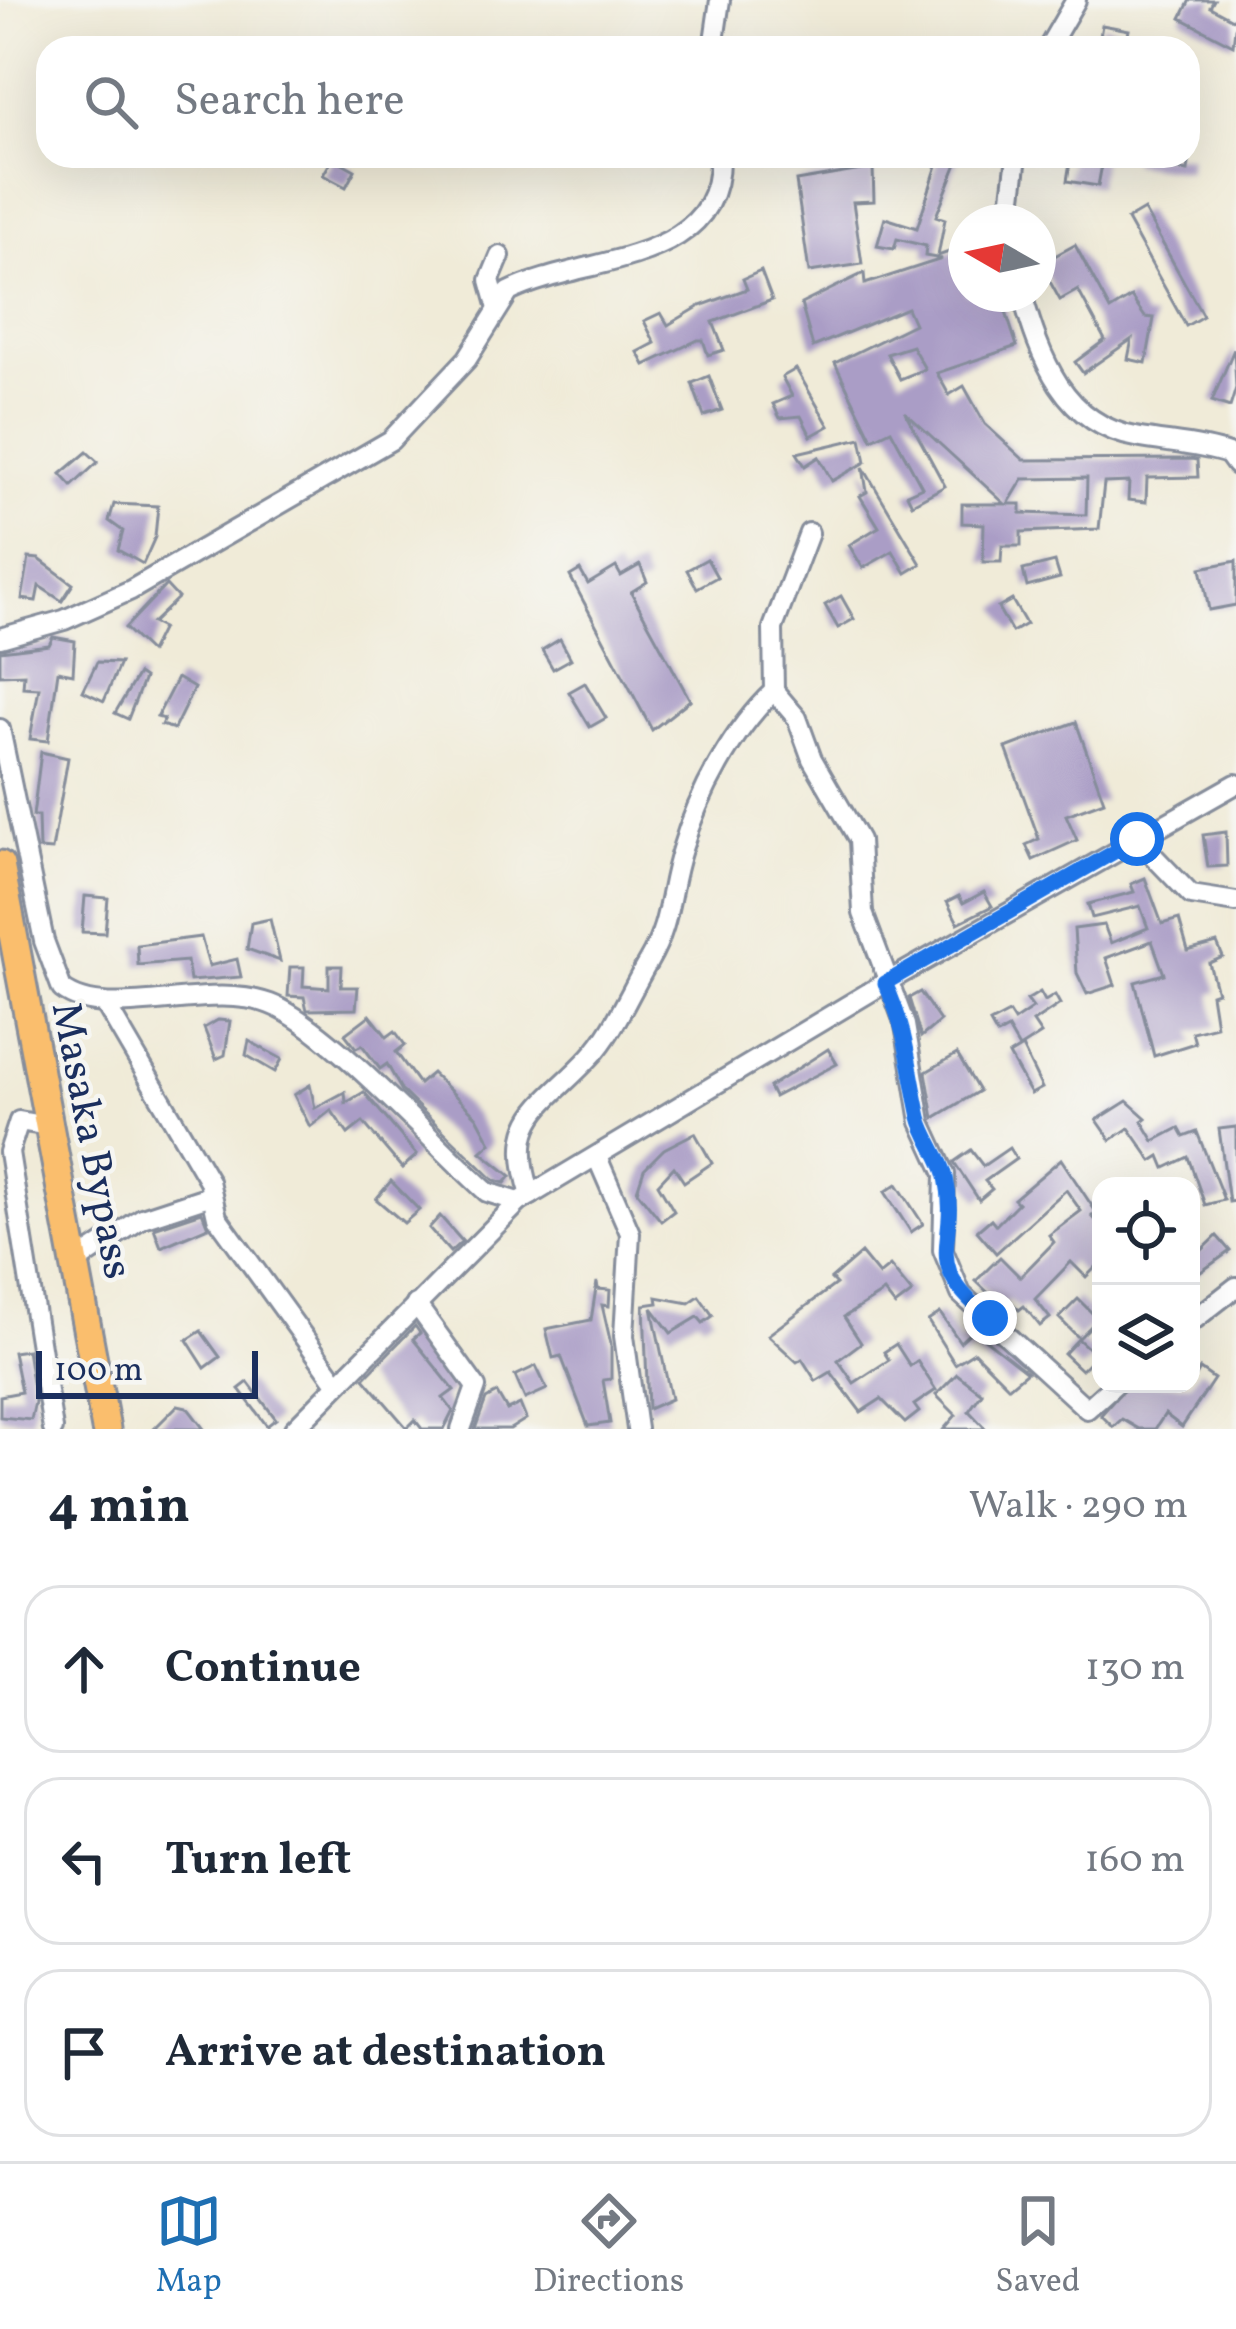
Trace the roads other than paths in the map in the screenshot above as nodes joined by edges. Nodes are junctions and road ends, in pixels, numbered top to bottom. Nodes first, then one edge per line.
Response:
1 (720, 0) edge
2 (1076, 0) edge
3 (714, 36) edge
4 (1055, 36) edge
5 (717, 168) edge
6 (1015, 168) edge
7 (1011, 204) edge
8 (500, 256) dead end
9 (496, 305) junction
10 (1028, 312) edge
11 (1236, 465) edge
12 (808, 533) dead end
13 (0, 638) edge
14 (774, 691) junction
15 (0, 729) edge
16 (1236, 784) edge
17 (1137, 839) junction
18 (0, 866) edge
19 (1236, 902) edge
20 (885, 983) junction
21 (106, 1005) junction
22 (48, 1126) junction
23 (597, 1157) junction
24 (487, 1192) junction
25 (212, 1195) junction
26 (525, 1199) junction
27 (491, 1226) junction
28 (77, 1279) junction
29 (1236, 1287) edge
30 (416, 1304) junction
31 (1200, 1315) edge
32 (337, 1383) junction
33 (1104, 1393) edge
34 (53, 1429) edge
35 (106, 1429) edge
36 (293, 1429) edge
37 (461, 1429) edge
38 (638, 1429) edge

1 - 3 street
2 - 4 street
5 - 9 street
6 - 7 street
8 - 9 street
9 - 13 street
10 - 11 street
12 - 14 street
14 - 20 street
14 - 26 street
15 - 21 street
16 - 17 street
17 - 19 street
17 - 20 street
18 - 22 highway, Masaka Bypass
20 - 23 street
20 - 33 street
21 - 24 street
21 - 25 street
22 - 28 highway, Masaka Bypass
22 - 34 street
23 - 26 street
23 - 38 street
24 - 26 street
24 - 27 street
25 - 28 street
25 - 32 street
26 - 27 street
27 - 30 street
28 - 35 highway, Masaka Bypass
29 - 31 street
30 - 32 street
30 - 37 street
32 - 36 street

